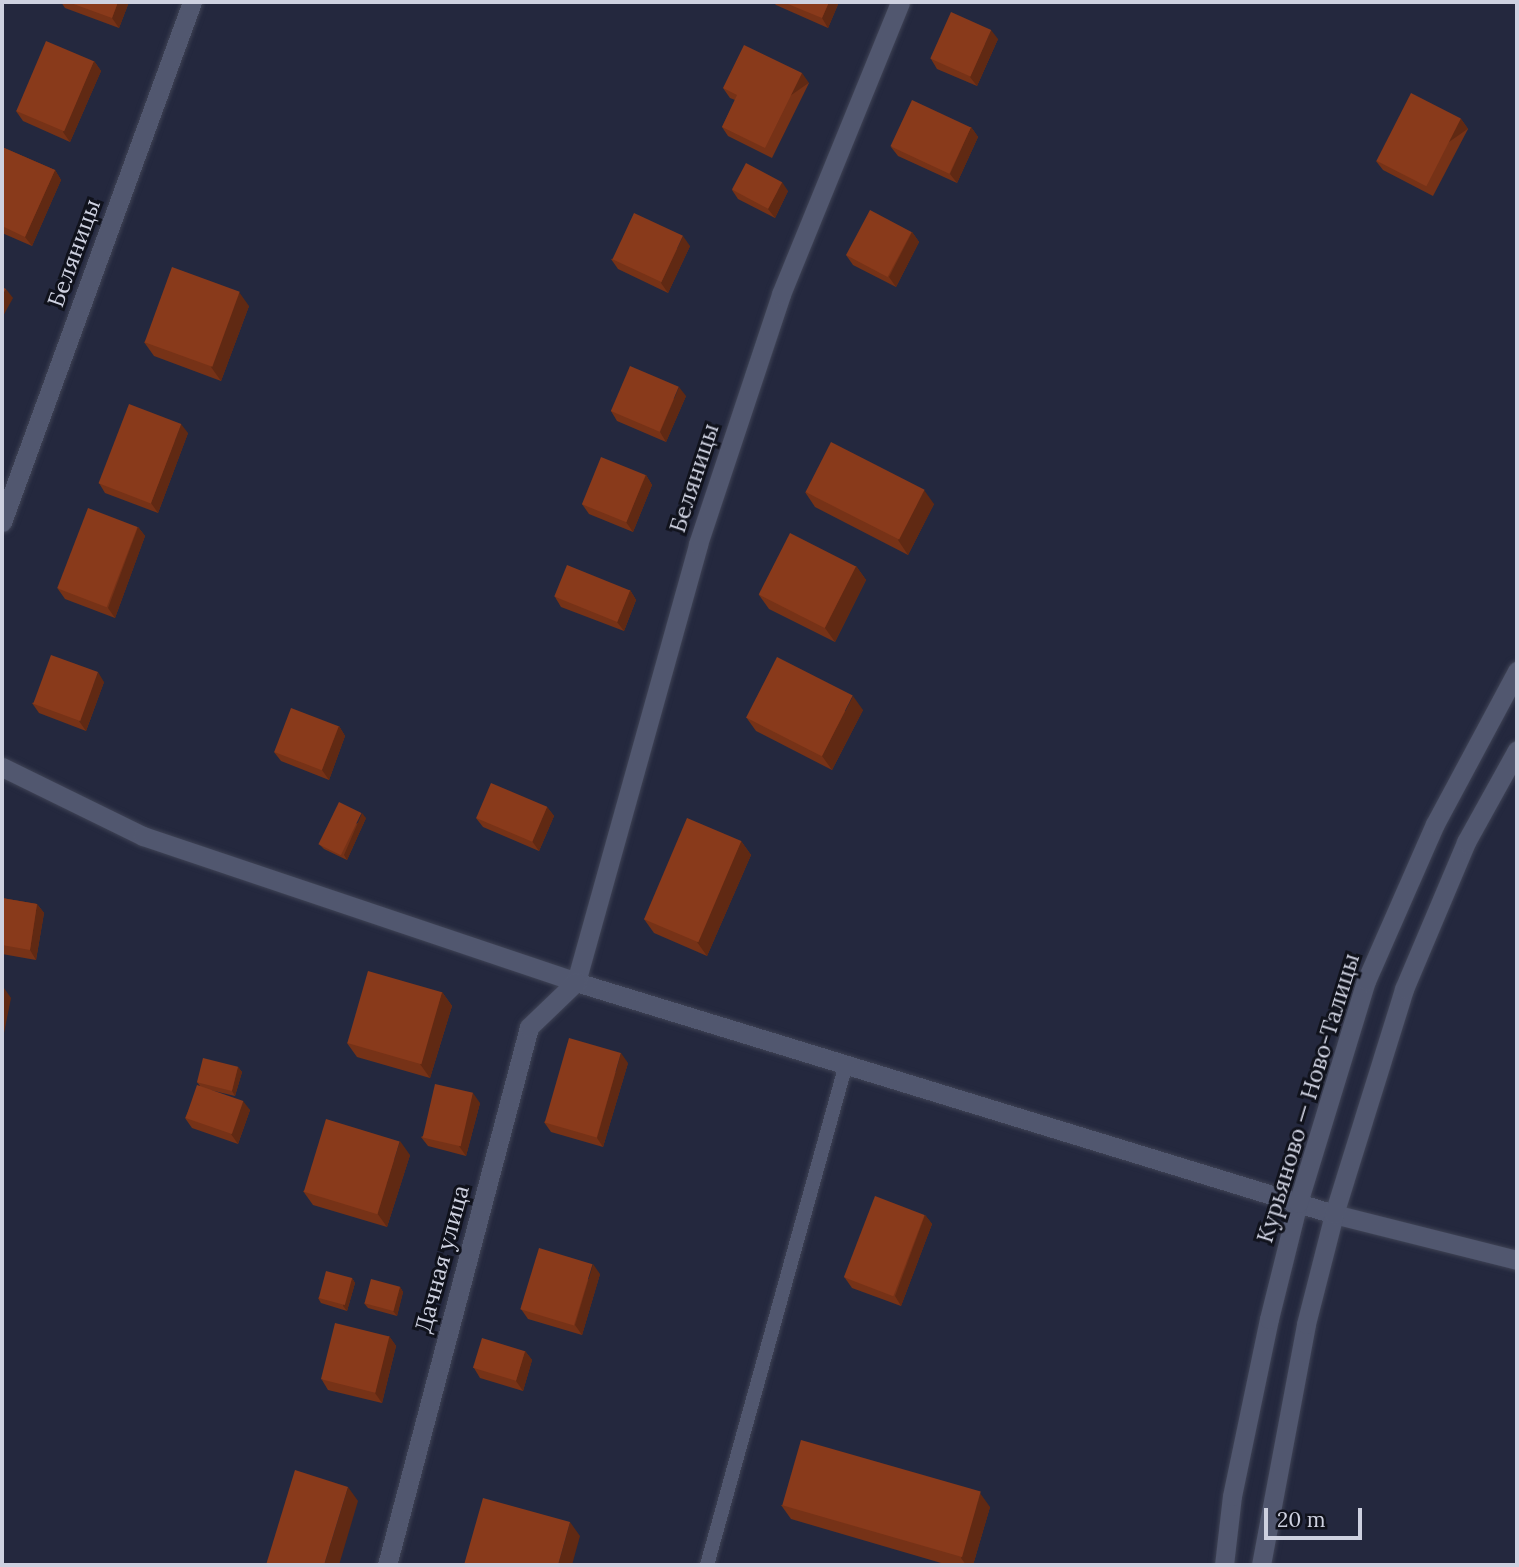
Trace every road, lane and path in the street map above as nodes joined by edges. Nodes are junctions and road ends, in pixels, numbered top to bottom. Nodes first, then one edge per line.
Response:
1 (192, 2) edge
2 (900, 2) edge
3 (2, 522) edge
4 (1517, 671) edge
5 (1517, 750) edge
6 (2, 768) edge
7 (576, 982) junction
8 (846, 1064) junction
9 (1298, 1203) junction
10 (1334, 1214) junction
11 (1517, 1260) edge
12 (387, 1565) edge
13 (707, 1565) edge
14 (1224, 1565) edge
15 (1261, 1565) edge

1 - 3 street, Беляницы
2 - 7 street, Беляницы
4 - 9 street, Курьяново — Ново-Талицы
5 - 10 street
6 - 7 street
7 - 8 street
7 - 12 street, Дачная улица
8 - 9 street
8 - 13 lane
9 - 10 street
9 - 14 street, Курьяново — Ново-Талицы
10 - 11 street
10 - 15 street

